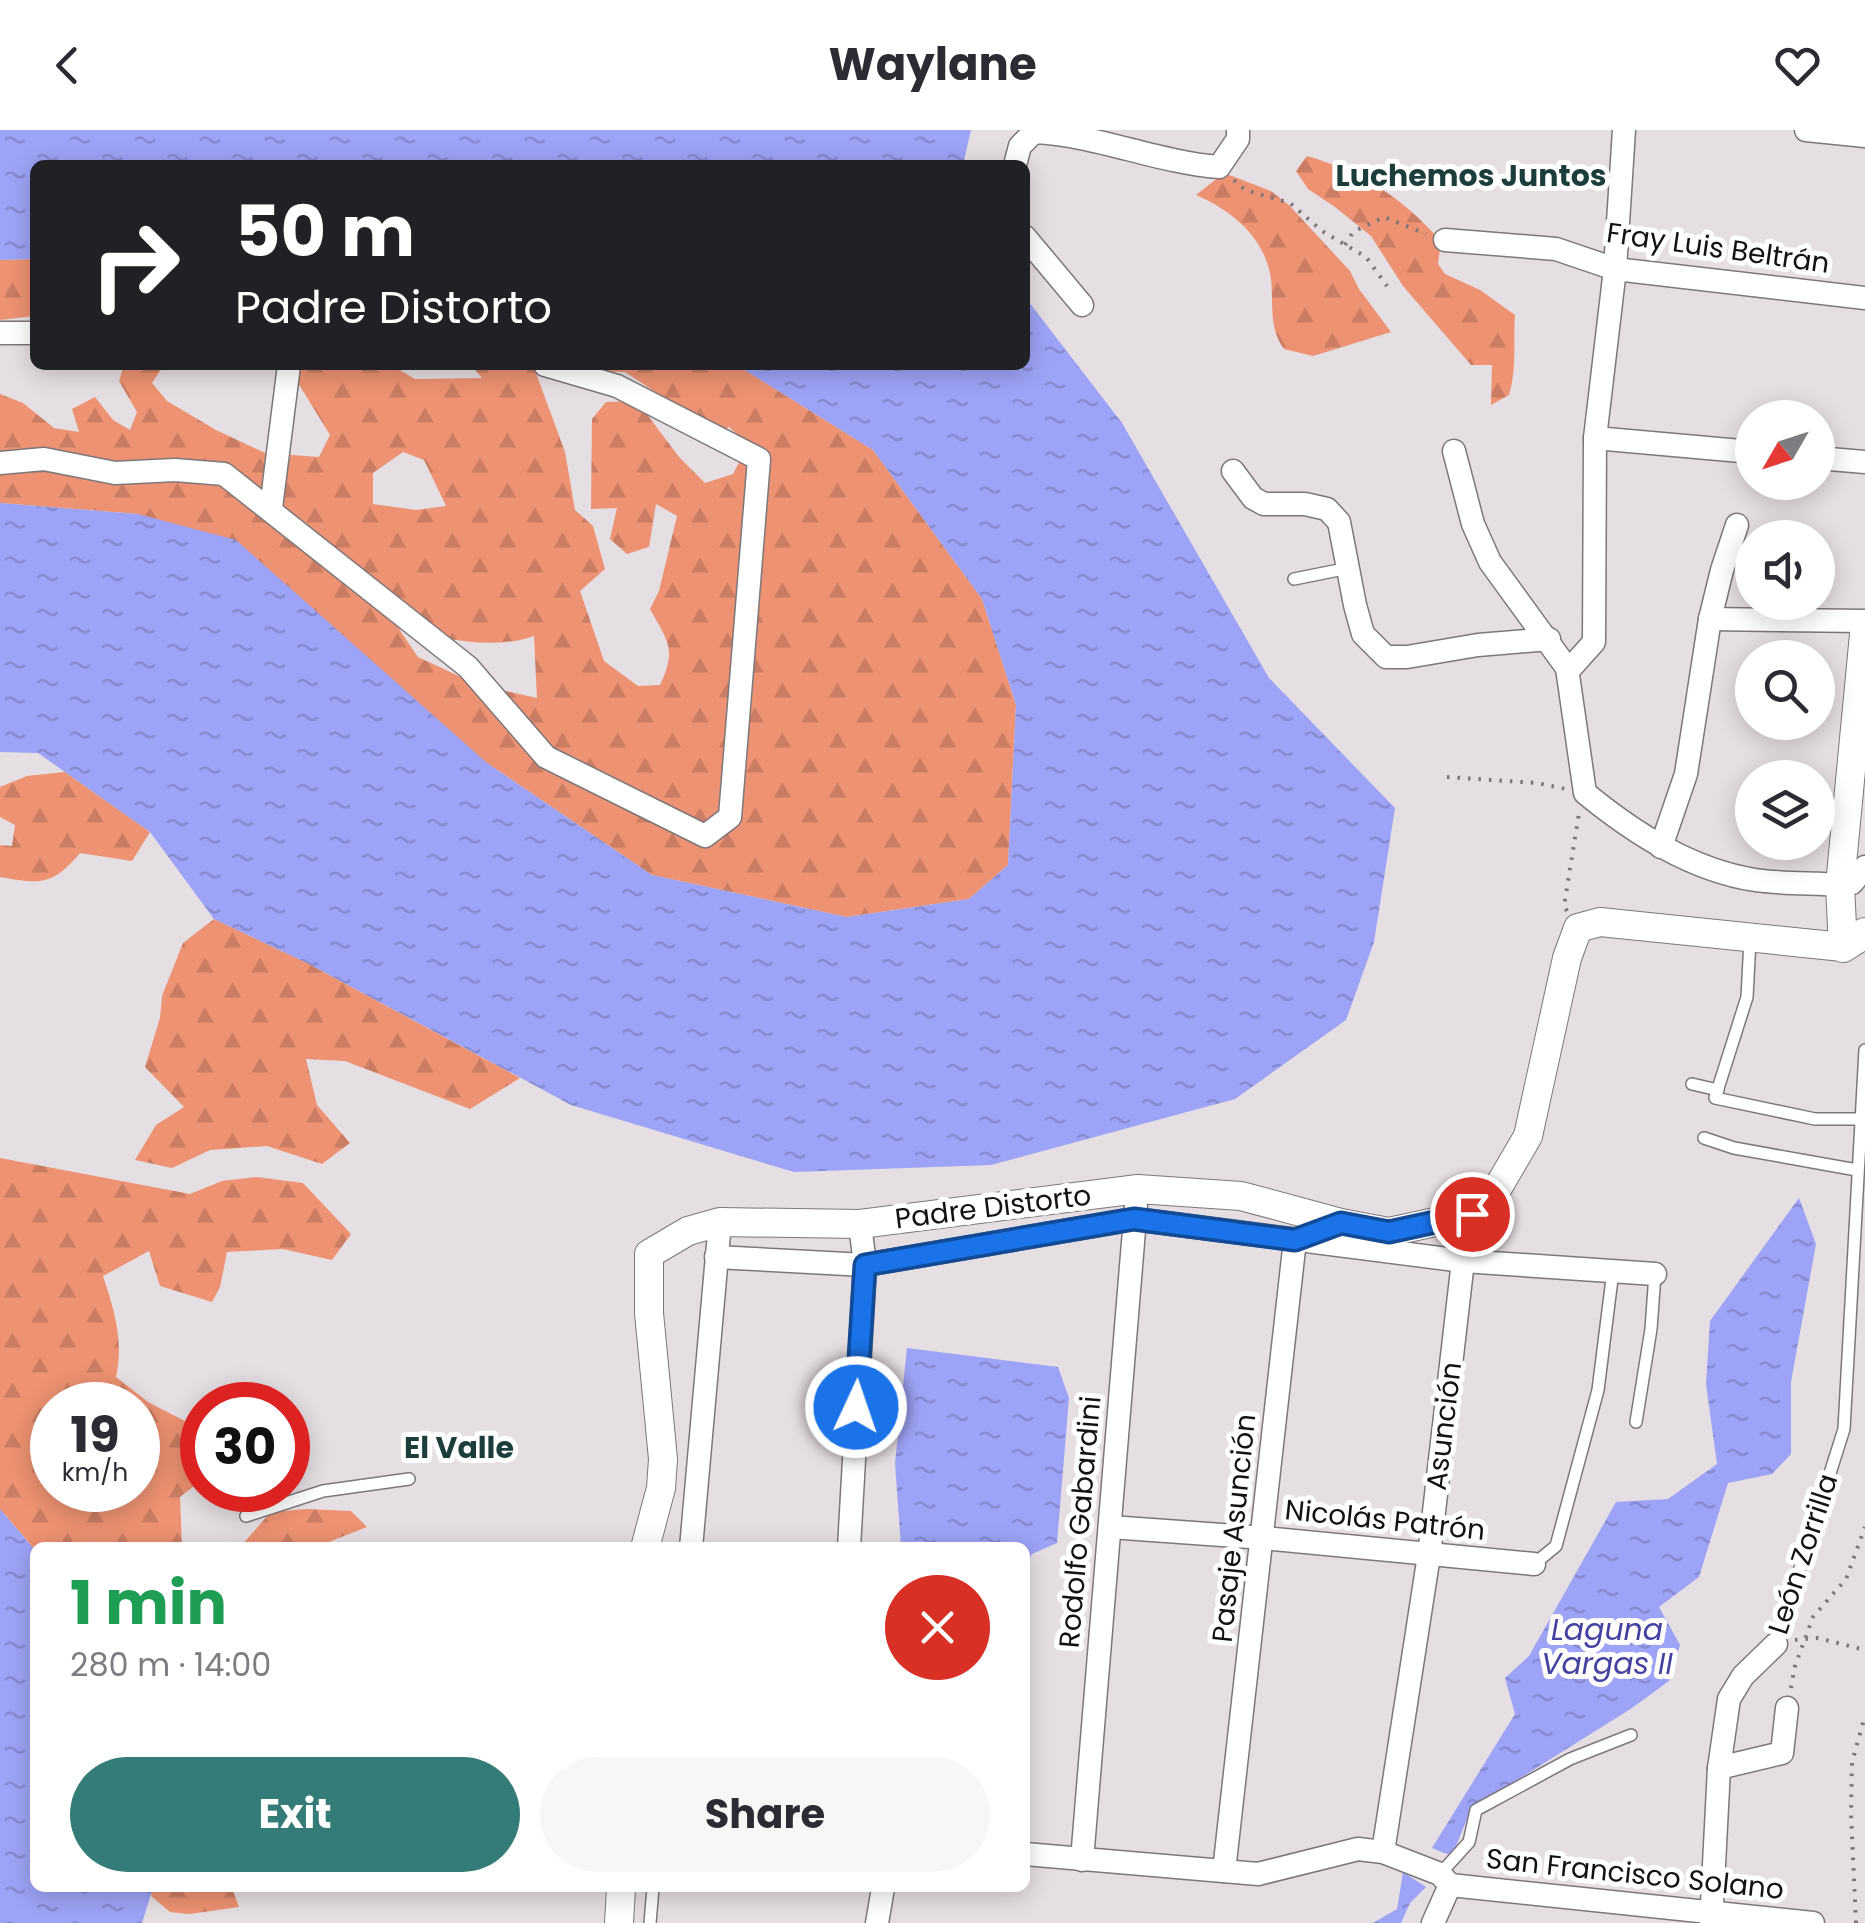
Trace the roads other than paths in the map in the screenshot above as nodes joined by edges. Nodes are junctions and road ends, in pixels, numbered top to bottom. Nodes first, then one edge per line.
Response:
1 (1238, 130) edge
2 (1624, 130) edge
3 (1806, 130) edge
4 (1865, 136) edge
5 (1016, 160) edge
6 (1445, 240) road end
7 (1030, 243) edge
8 (1615, 269) junction
9 (1865, 298) edge
10 (1082, 305) dead end
11 (0, 333) edge
12 (30, 333) edge
13 (288, 370) edge
14 (563, 370) edge
15 (1595, 438) junction
16 (1735, 450) edge
17 (1454, 451) dead end
18 (1835, 459) edge
19 (1865, 462) edge
20 (0, 463) edge
21 (1233, 470) dead end
22 (271, 508) junction
23 (1735, 531) edge
24 (1349, 568) junction
25 (1294, 579) dead end
26 (1710, 619) junction
27 (1865, 623) edge
28 (1549, 639) junction
29 (1568, 671) junction
30 (1857, 781) edge
31 (1661, 846) junction
32 (1865, 867) edge
33 (1840, 885) junction
34 (1750, 936) junction
35 (1858, 946) edge
36 (1865, 1050) edge
37 (1692, 1084) dead end
38 (1718, 1090) junction
39 (1860, 1119) junction
40 (1704, 1138) dead end
41 (1856, 1170) junction
42 (1138, 1189) junction
43 (1472, 1214) junction
44 (1134, 1219) junction
45 (720, 1222) junction
46 (1341, 1223) junction
47 (860, 1224) junction
48 (1295, 1240) junction
49 (716, 1258) junction
50 (1463, 1261) junction
51 (865, 1265) junction
52 (1613, 1271) junction
53 (1655, 1274) joint
54 (1636, 1422) dead end
55 (408, 1479) dead end
56 (246, 1516) dead end
57 (1110, 1527) junction
58 (1264, 1538) junction
59 (646, 1542) edge
60 (691, 1542) edge
61 (849, 1542) edge
62 (1429, 1554) junction
63 (1534, 1564) joint
64 (1776, 1644) joint
65 (1787, 1708) road end
66 (1630, 1735) dead end
67 (1719, 1768) junction
68 (1383, 1852) junction
69 (1030, 1855) edge
70 (1082, 1860) junction
71 (1224, 1871) junction
72 (1445, 1880) junction
73 (621, 1892) edge
74 (654, 1892) edge
75 (882, 1892) edge
76 (1712, 1917) edge
77 (618, 1923) edge
78 (650, 1923) edge
79 (877, 1923) edge
80 (1433, 1923) edge
81 (1814, 1923) edge

1 - 5 street
2 - 8 street
3 - 4 street
6 - 8 street, Fray Luis Beltrán
7 - 10 street
8 - 9 street, Fray Luis Beltrán
8 - 15 street
11 - 12 street
13 - 22 street
14 - 22 street
15 - 16 street
15 - 29 street
17 - 28 street
18 - 19 street
20 - 22 street
21 - 24 street
23 - 26 street
24 - 25 lane
24 - 28 street
26 - 27 street
26 - 31 street
27 - 30 street
28 - 29 street
29 - 31 street
30 - 33 street
31 - 33 street
32 - 33 street
33 - 35 street
34 - 35 street
34 - 38 lane
34 - 43 street, Asunción
36 - 39 lane, León Zorrilla
37 - 38 lane
38 - 39 lane
39 - 41 lane, León Zorrilla
40 - 41 lane
41 - 64 lane, León Zorrilla
42 - 44 street, Rodolfo Gabardini
42 - 46 street, Padre Distorto
42 - 47 street, Padre Distorto
43 - 46 street, Padre Distorto
43 - 50 street, Asunción
44 - 48 street, Padre Distorto
44 - 51 street, Padre Distorto
44 - 57 street, Rodolfo Gabardini
45 - 47 street, Padre Distorto
45 - 49 street
45 - 59 street, Padre Distorto
46 - 48 street
47 - 51 street
48 - 50 street, Padre Distorto
48 - 58 street, Pasaje Asunción
49 - 51 street, Padre Distorto
49 - 60 street
50 - 52 street, Padre Distorto
50 - 62 street, Asunción
51 - 61 street
52 - 53 street, Padre Distorto
52 - 63 lane
53 - 54 lane
55 - 56 lane
57 - 58 street, Nicolás Patrón
57 - 70 street, Rodolfo Gabardini
58 - 62 street, Nicolás Patrón
58 - 71 street, Pasaje Asunción
62 - 63 street, Nicolás Patrón
62 - 68 street, Asunción
64 - 67 street, León Zorrilla
65 - 67 street
66 - 72 lane
67 - 76 street, León Zorrilla
68 - 71 street
68 - 72 street
69 - 70 street
70 - 71 street
72 - 76 street, San Francisco Solano
72 - 80 street
73 - 77 street
74 - 78 lane
75 - 79 street
76 - 81 street, San Francisco Solano

